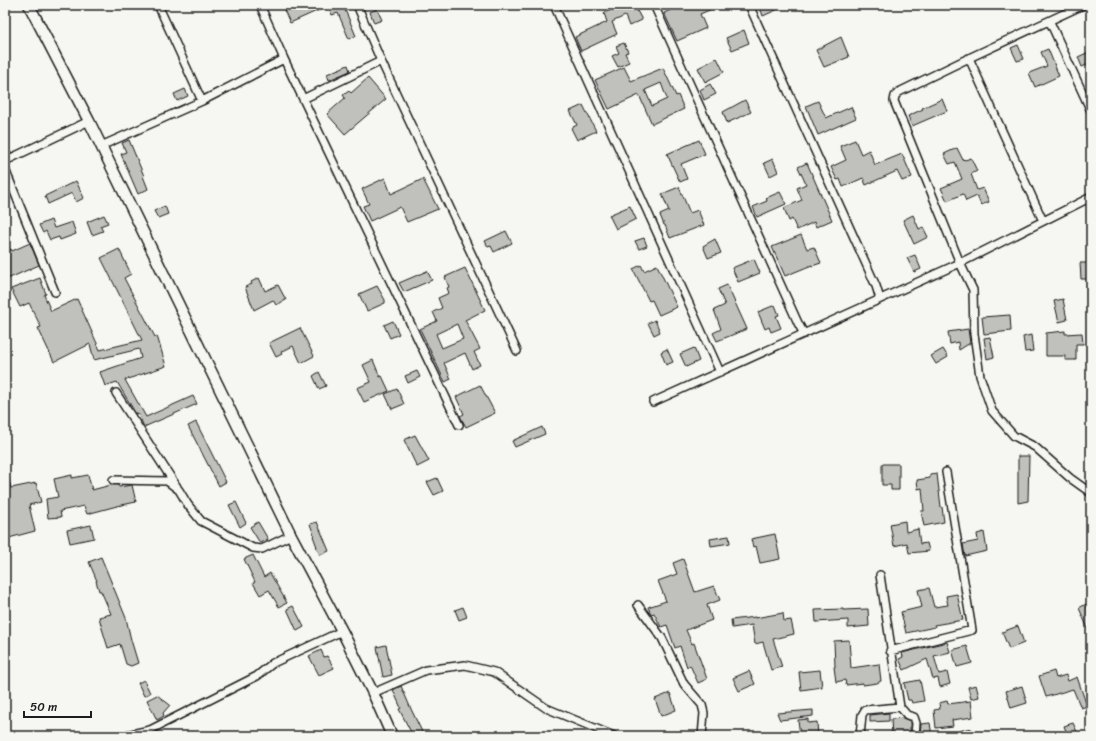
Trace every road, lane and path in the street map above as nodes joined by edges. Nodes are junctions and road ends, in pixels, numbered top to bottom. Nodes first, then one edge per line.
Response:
1 (29, 5) edge
2 (158, 5) edge
3 (260, 5) edge
4 (357, 5) edge
5 (554, 5) edge
6 (654, 5) edge
7 (749, 5) edge
8 (1083, 5) edge
9 (1050, 22) junction
10 (970, 58) junction
11 (284, 60) junction
12 (381, 61) junction
13 (303, 99) junction
14 (202, 101) junction
15 (1091, 111) edge
16 (89, 121) junction
17 (101, 146) junction
18 (5, 161) edge
19 (5, 169) edge
20 (7, 180) edge
21 (1091, 197) edge
22 (1042, 221) junction
23 (960, 263) junction
24 (55, 292) dead end
25 (880, 299) junction
26 (804, 334) junction
27 (517, 351) dead end
28 (720, 372) junction
29 (116, 393) dead end
30 (653, 402) dead end
31 (459, 425) dead end
32 (946, 472) dead end
33 (113, 480) dead end
34 (179, 490) junction
35 (1091, 493) edge
36 (291, 535) junction
37 (880, 575) dead end
38 (638, 604) dead end
39 (342, 631) junction
40 (890, 651) junction
41 (373, 693) junction
42 (900, 707) junction
43 (122, 736) edge
44 (392, 736) edge
45 (614, 736) edge
46 (702, 736) edge
47 (860, 736) edge
48 (915, 736) edge
49 (958, 736) edge
50 (973, 736) edge

1 - 16 main road
2 - 14 street
3 - 11 street
4 - 12 street
5 - 28 street
6 - 26 street
7 - 25 street
8 - 9 street
9 - 10 street
9 - 15 street
10 - 22 street
10 - 23 street
11 - 13 street
11 - 14 street
12 - 13 street
12 - 27 street
13 - 31 street
14 - 17 street
16 - 17 main road
16 - 18 street
17 - 36 main road
19 - 20 street
20 - 24 street
21 - 22 street
22 - 23 street
23 - 25 street
23 - 35 street
25 - 26 street
26 - 28 street
28 - 30 street
29 - 34 street
32 - 40 street
33 - 34 street
34 - 36 street
36 - 39 main road
37 - 40 street
38 - 46 street
39 - 41 main road
39 - 43 street
40 - 42 street
41 - 44 main road
41 - 45 street
42 - 47 street
42 - 48 street
49 - 50 street

